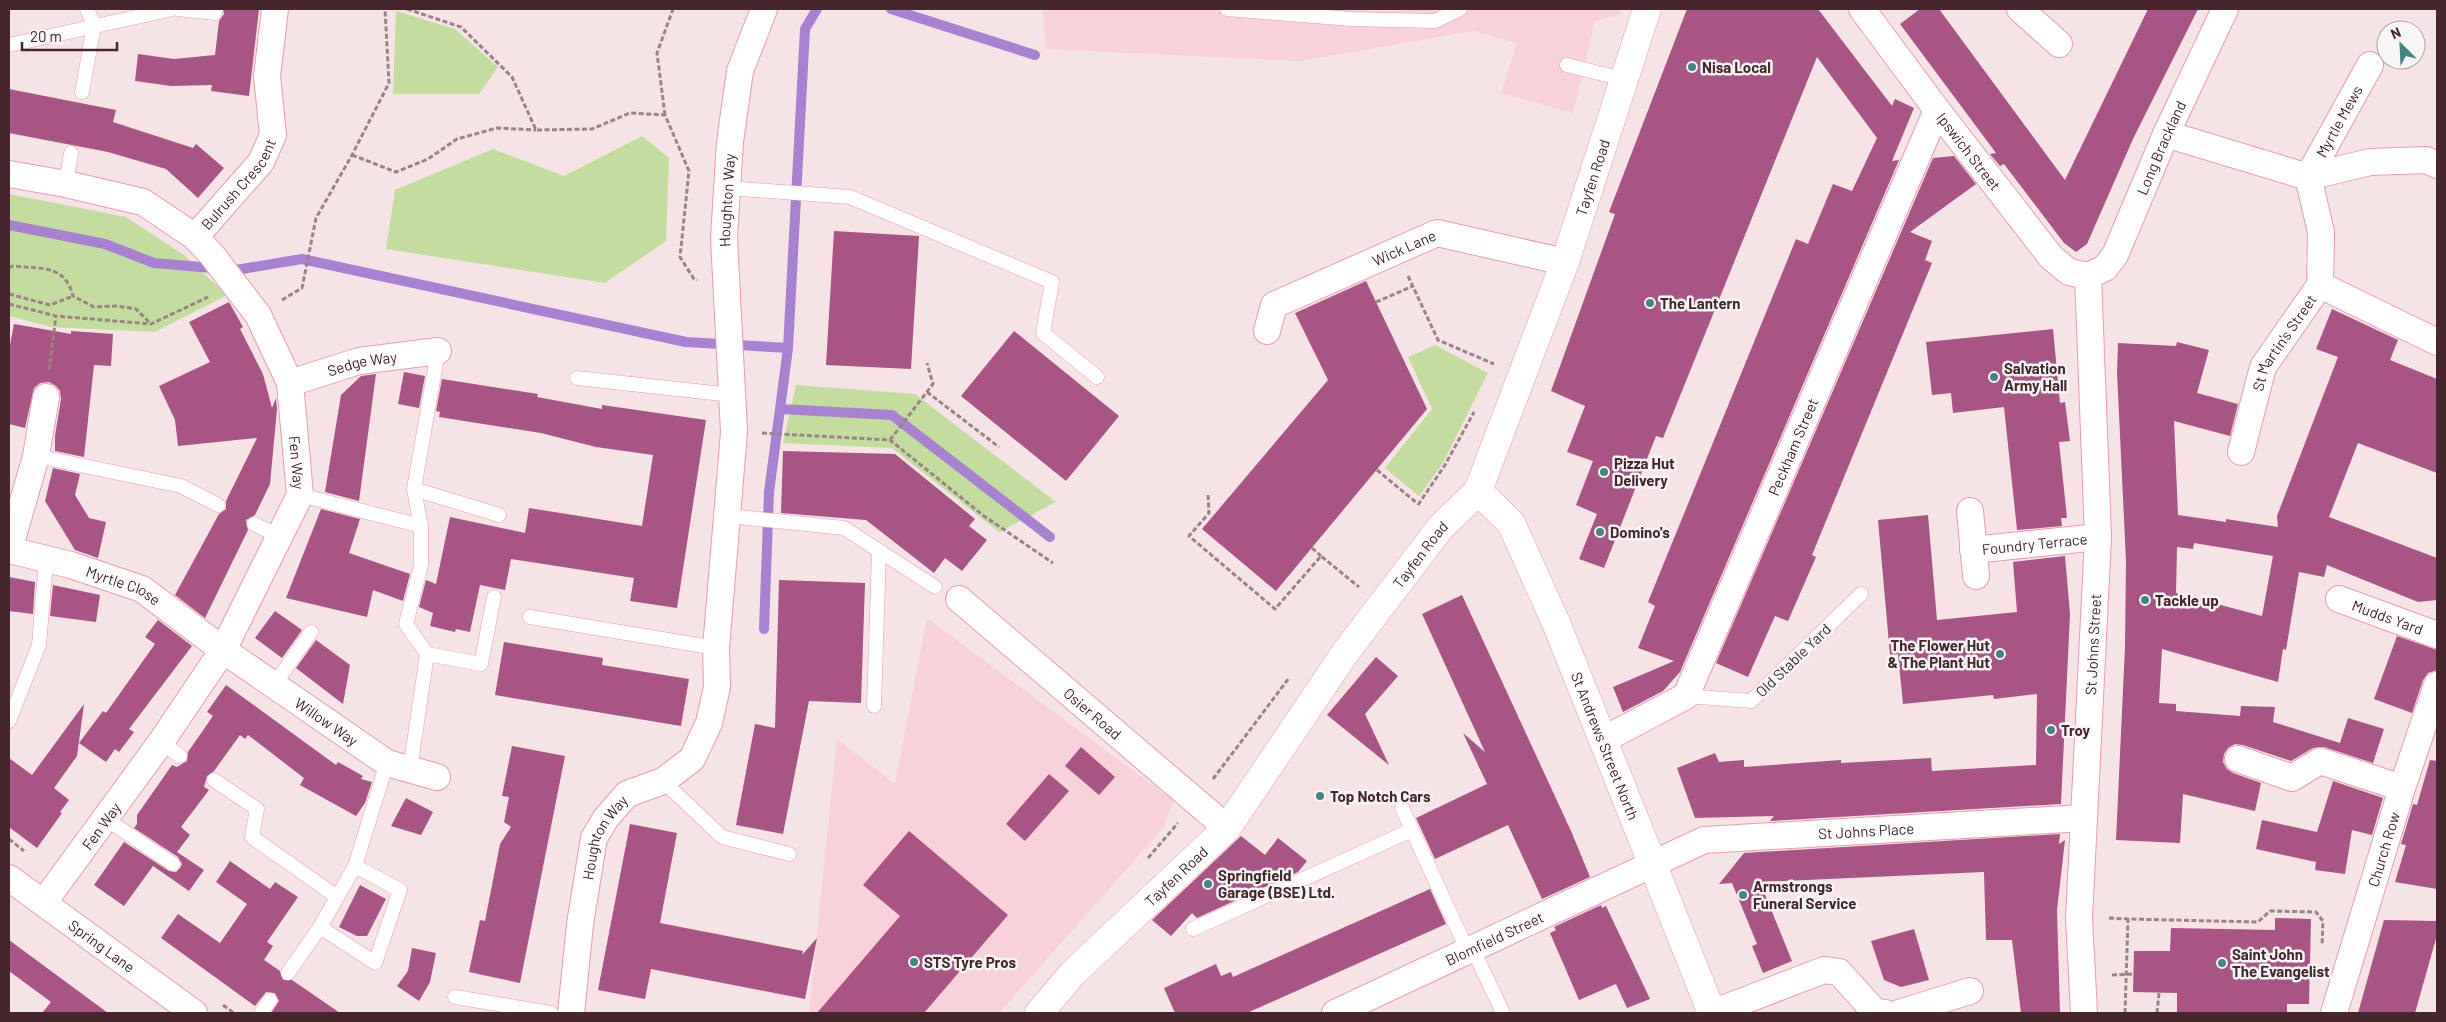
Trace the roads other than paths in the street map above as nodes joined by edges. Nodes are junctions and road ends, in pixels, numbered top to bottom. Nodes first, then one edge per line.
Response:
1 (87, 9) edge
2 (173, 9) edge
3 (178, 9) edge
4 (764, 9) edge
5 (1227, 9) edge
6 (1460, 9) edge
7 (1647, 9) edge
8 (1862, 9) edge
9 (2020, 9) edge
10 (2225, 9) edge
11 (215, 13) dead end
12 (270, 16) edge
13 (94, 25) junction
14 (2059, 44) dead end
15 (9, 45) edge
16 (1567, 65) dead end
17 (2370, 65) dead end
18 (1623, 79) junction
19 (82, 92) dead end
20 (1937, 110) junction
21 (2166, 134) junction
22 (71, 153) dead end
23 (2437, 164) edge
24 (9, 174) edge
25 (2308, 177) junction
26 (66, 184) junction
27 (728, 188) junction
28 (204, 246) junction
29 (1565, 262) junction
30 (2088, 276) junction
31 (2320, 285) junction
32 (1267, 331) dead end
33 (2437, 342) edge
34 (438, 350) joint
35 (1097, 377) dead end
36 (577, 378) dead end
37 (290, 383) junction
38 (732, 395) junction
39 (46, 396) road end
40 (2241, 452) dead end
41 (36, 456) junction
42 (414, 489) junction
43 (1478, 491) junction
44 (300, 495) junction
45 (218, 505) dead end
46 (1970, 511) dead end
47 (499, 515) dead end
48 (729, 516) junction
49 (254, 524) dead end
50 (420, 526) junction
51 (279, 536) junction
52 (2098, 537) junction
53 (9, 550) edge
54 (1973, 550) junction
55 (879, 551) junction
56 (46, 559) junction
57 (1976, 576) dead end
58 (935, 587) dead end
59 (1861, 594) dead end
60 (494, 597) dead end
61 (959, 599) dead end
62 (2339, 599) dead end
63 (530, 617) dead end
64 (311, 632) dead end
65 (2437, 635) edge
66 (716, 648) junction
67 (223, 650) junction
68 (427, 654) junction
69 (274, 685) junction
70 (2437, 685) edge
71 (1686, 696) junction
72 (874, 706) dead end
73 (9, 721) edge
74 (1603, 740) junction
75 (2238, 758) dead end
76 (398, 767) junction
77 (437, 777) dead end
78 (214, 780) dead end
79 (663, 781) junction
80 (2402, 788) junction
81 (1402, 808) dead end
82 (106, 818) junction
83 (2084, 818) junction
84 (1227, 828) junction
85 (1412, 830) junction
86 (789, 854) dead end
87 (172, 864) dead end
88 (1653, 864) junction
89 (354, 866) junction
90 (9, 878) edge
91 (338, 896) junction
92 (44, 902) junction
93 (320, 927) junction
94 (1193, 929) dead end
95 (1471, 951) junction
96 (288, 973) dead end
97 (1970, 991) dead end
98 (455, 997) dead end
99 (270, 1000) dead end
100 (194, 1013) edge
101 (261, 1013) edge
102 (550, 1013) edge
103 (571, 1013) edge
104 (1039, 1013) edge
105 (1335, 1013) edge
106 (1503, 1013) edge
107 (1712, 1013) edge
108 (1884, 1013) edge
109 (1899, 1013) edge
110 (2084, 1013) edge
111 (2334, 1013) edge

1 - 13 lane
2 - 13 lane
3 - 11 lane
4 - 27 street, Houghton Way
5 - 6 lane
7 - 18 main road, Tayfen Road
8 - 20 street, Ipswich Street
9 - 14 street
10 - 21 street, Long Brackland
12 - 28 street, Bulrush Crescent
13 - 15 lane
13 - 19 lane
16 - 18 lane
17 - 25 street, Myrtle Mews
18 - 29 main road, Tayfen Road
20 - 30 street, Ipswich Street
20 - 71 street, Peckham Street
21 - 25 street
21 - 30 street, Long Brackland
22 - 26 lane
23 - 25 street
24 - 26 street, Fen Way
25 - 31 street, St Martin's Street
26 - 28 street, Fen Way
27 - 35 lane
27 - 38 street, Houghton Way
28 - 37 street, Fen Way
29 - 32 street, Wick Lane
29 - 43 main road, Tayfen Road
30 - 52 street, St Johns Street
31 - 33 street
31 - 40 street, St Martin's Street
34 - 37 street, Sedge Way
34 - 42 lane
36 - 38 lane
37 - 44 street, Fen Way
38 - 48 street, Houghton Way
39 - 41 street, Myrtle Close
41 - 45 lane
41 - 53 street, Myrtle Close
42 - 47 lane
42 - 50 lane
43 - 74 main road, St Andrews Street North
43 - 84 main road, Tayfen Road
44 - 50 lane
44 - 51 street, Fen Way
46 - 54 street
48 - 55 lane
48 - 66 street, Houghton Way
49 - 51 lane
50 - 68 lane
51 - 67 street, Fen Way
52 - 54 street, Foundry Terrace
52 - 83 street, St Johns Street
53 - 56 street, Myrtle Close
54 - 57 street
55 - 58 lane
55 - 72 lane
56 - 67 street, Myrtle Close
56 - 73 lane
59 - 71 lane, Old Stable Yard
60 - 68 lane
61 - 84 street, Osier Road
62 - 65 street, Mudds Yard
63 - 66 lane
64 - 69 lane
66 - 79 street, Houghton Way
67 - 69 street, Willow Way
67 - 82 street, Fen Way
68 - 76 lane
69 - 76 street, Willow Way
70 - 80 street, Church Row
71 - 74 street
74 - 88 main road, St Andrews Street North
75 - 80 street
76 - 77 street, Willow Way
76 - 89 lane
78 - 91 lane
79 - 86 lane
79 - 103 street, Houghton Way
80 - 111 street, Church Row
81 - 85 lane
82 - 87 lane
82 - 92 street, Fen Way
83 - 88 street, St Johns Place
83 - 110 street, St Johns Street
84 - 104 main road, Tayfen Road
85 - 94 lane
85 - 95 lane
88 - 95 street, Blomfield Street
88 - 107 main road, St Andrews Street North
89 - 91 lane
89 - 93 lane
90 - 92 street, Spring Lane
91 - 93 lane
92 - 100 street, Spring Lane
93 - 96 lane
95 - 105 street, Blomfield Street
95 - 106 lane
97 - 109 street
98 - 102 lane
99 - 101 lane
107 - 108 street

